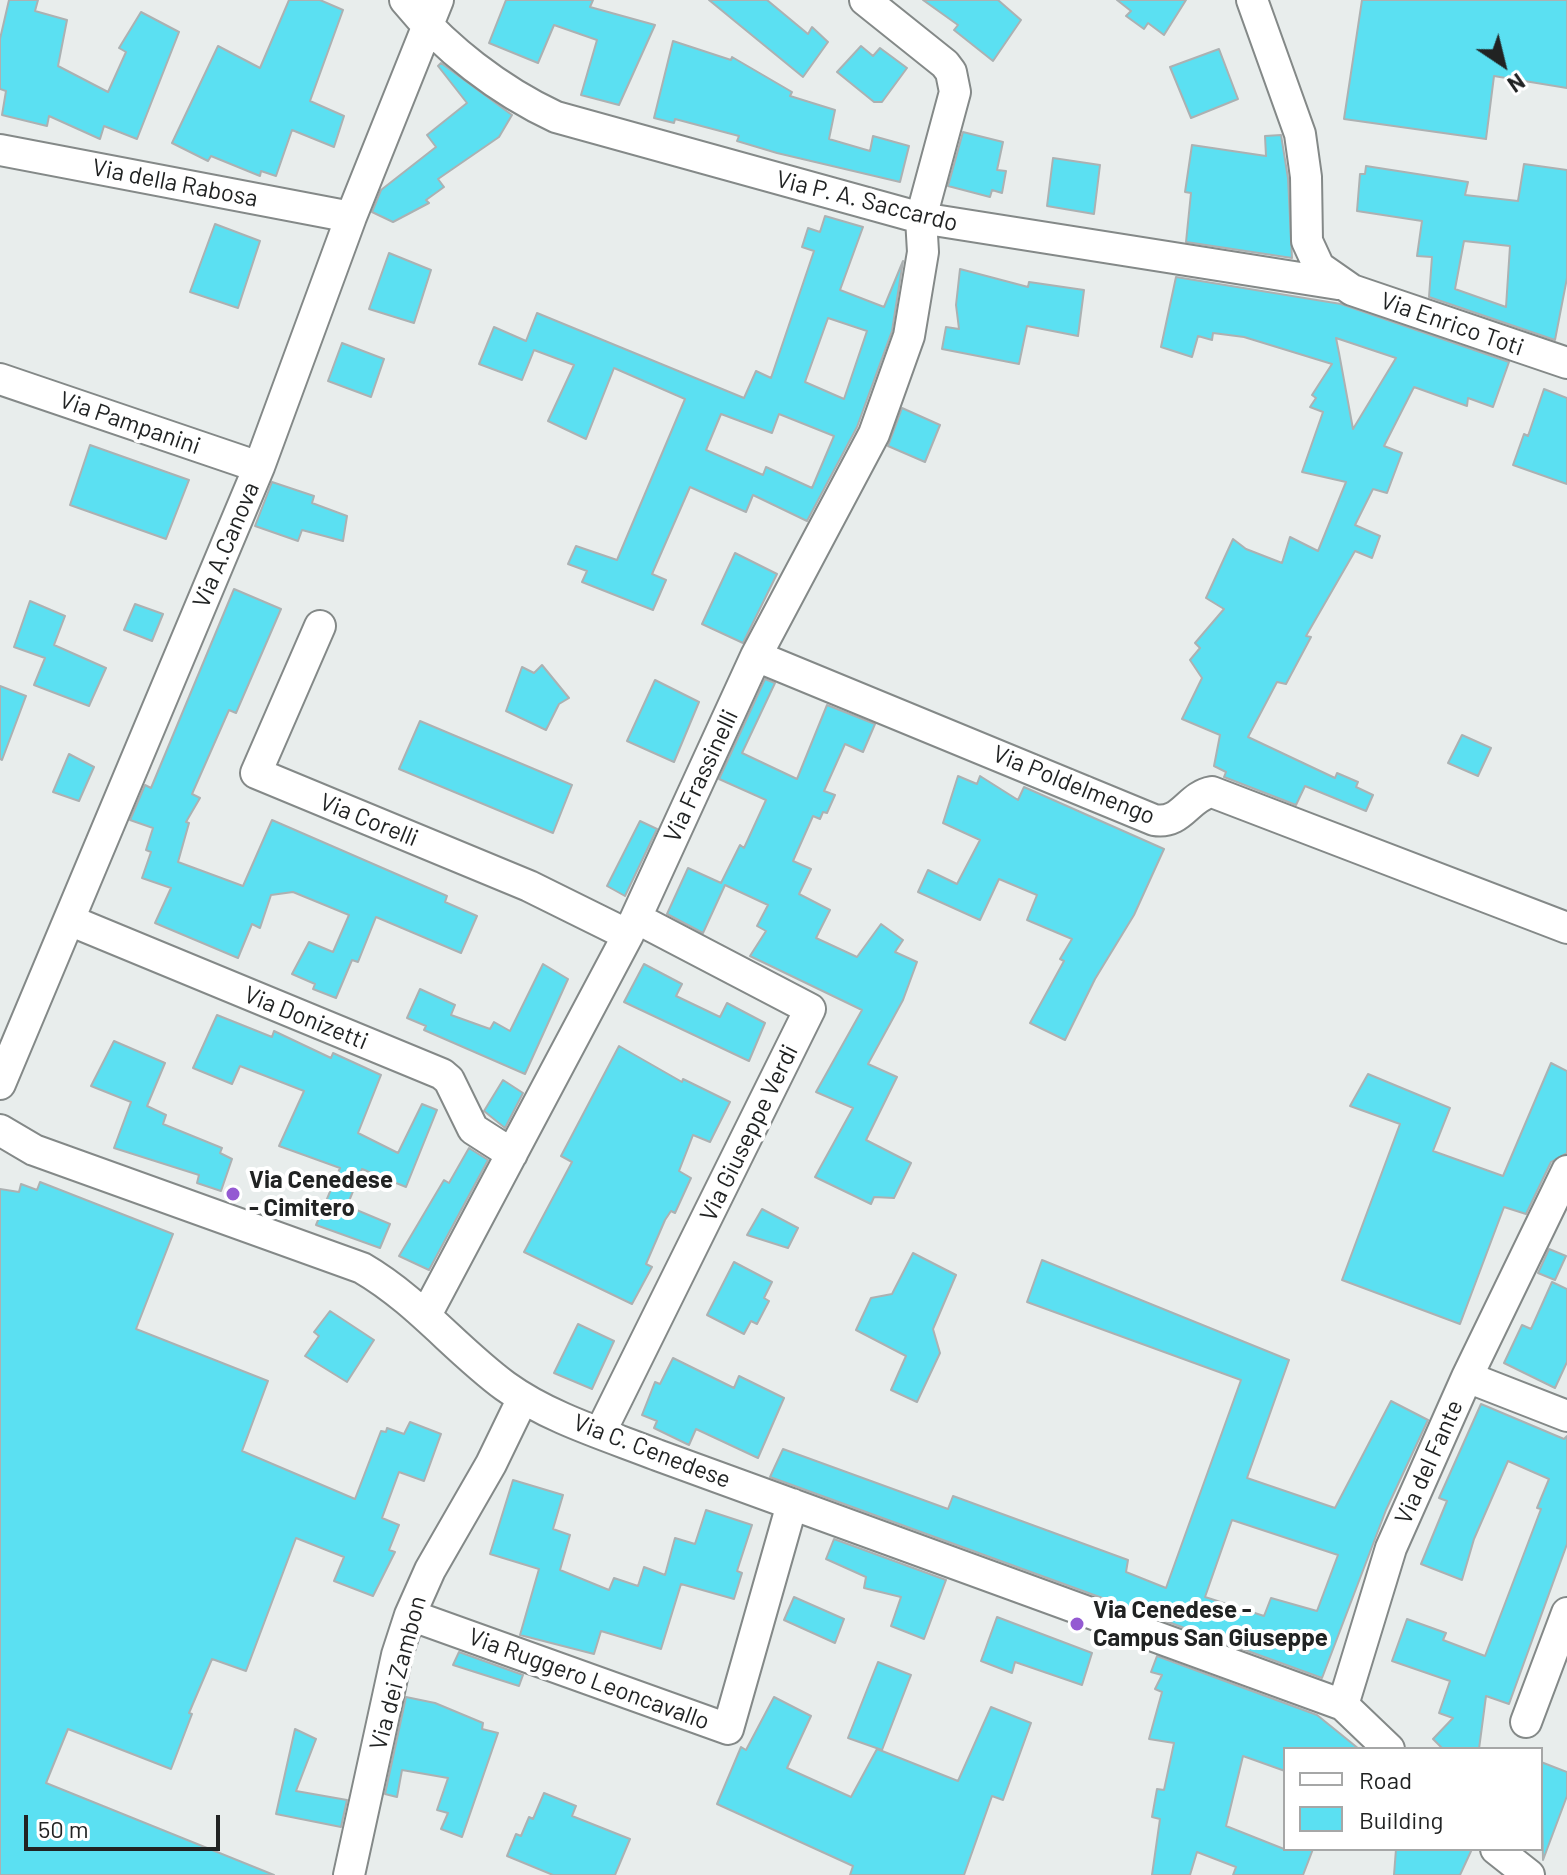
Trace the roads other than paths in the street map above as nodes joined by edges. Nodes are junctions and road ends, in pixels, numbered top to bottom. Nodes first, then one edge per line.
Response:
1 (405, 0) edge
2 (438, 0) edge
3 (865, 0) edge
4 (1247, 3) edge
5 (427, 28) junction
6 (0, 150) edge
7 (351, 217) junction
8 (921, 218) junction
9 (1338, 284) junction
10 (1567, 363) edge
11 (0, 379) edge
12 (259, 467) junction
13 (320, 626) dead end
14 (756, 656) junction
15 (69, 920) junction
16 (632, 927) junction
17 (1567, 928) edge
18 (0, 1084) edge
19 (0, 1130) edge
20 (512, 1154) junction
21 (1567, 1171) edge
22 (426, 1315) junction
23 (1467, 1377) junction
24 (523, 1398) junction
25 (1567, 1416) edge
26 (600, 1433) junction
27 (792, 1504) junction
28 (410, 1615) junction
29 (1566, 1618) edge
30 (1343, 1705) junction
31 (1526, 1722) dead end
32 (1387, 1747) edge
33 (1499, 1851) edge
34 (349, 1875) edge
35 (1529, 1875) edge

1 - 5 street, Via P. A. Saccardo
2 - 5 street, Via A.Canova
3 - 8 street, Via Frassinelli
4 - 9 street
5 - 7 street, Via A.Canova
5 - 8 street, Via P. A. Saccardo
6 - 7 street, Via della Rabosa
7 - 12 street, Via A.Canova
8 - 9 street, Via P. A. Saccardo
8 - 14 street, Via Frassinelli
9 - 10 street, Via Enrico Toti
11 - 12 street, Via Pampanini
12 - 15 street, Via A.Canova
13 - 16 street, Via Corelli
14 - 16 street, Via Frassinelli
14 - 17 street, Via Poldelmengo
15 - 18 street, Via A.Canova
15 - 20 street, Via Donizetti
16 - 20 street, Via Frassinelli
16 - 26 street, Via Giuseppe Verdi
19 - 22 street, Via C. Cenedese
20 - 22 street, Via Frassinelli
21 - 23 street, Via del Fante
22 - 24 street, Via C. Cenedese
23 - 25 street
23 - 30 street, Via del Fante
24 - 26 street, Via C. Cenedese
24 - 28 street, Via dei Zambon
26 - 27 street, Via C. Cenedese
27 - 28 street, Via Ruggero Leoncavallo
27 - 30 street, Via C. Cenedese
28 - 34 street, Via dei Zambon
29 - 31 street
30 - 32 street
33 - 35 street

